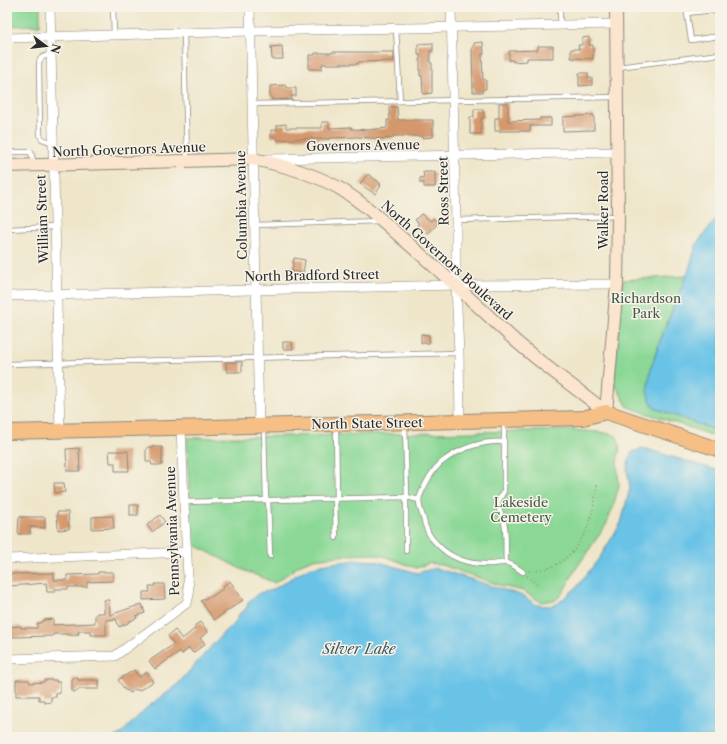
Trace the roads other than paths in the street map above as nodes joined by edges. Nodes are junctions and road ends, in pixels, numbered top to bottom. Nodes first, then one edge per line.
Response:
1 (50, 7) edge
2 (113, 7) edge
3 (250, 7) edge
4 (451, 7) edge
5 (560, 7) edge
6 (616, 7) edge
7 (686, 7) edge
8 (687, 13) junction
9 (616, 24) junction
10 (560, 25) junction
11 (452, 26) junction
12 (396, 28) junction
13 (720, 29) edge
14 (250, 31) junction
15 (184, 33) junction
16 (114, 36) junction
17 (720, 36) edge
18 (7, 38) edge
19 (50, 38) junction
20 (720, 54) edge
21 (616, 67) junction
22 (617, 97) junction
23 (453, 100) junction
24 (400, 101) junction
25 (252, 104) junction
26 (7, 152) edge
27 (617, 152) junction
28 (455, 156) junction
29 (253, 160) junction
30 (188, 161) junction
31 (7, 166) edge
32 (34, 166) junction
33 (53, 166) junction
34 (618, 216) junction
35 (456, 220) junction
36 (383, 221) junction
37 (254, 225) junction
38 (54, 227) junction
39 (7, 229) edge
40 (617, 284) junction
41 (456, 285) junction
42 (256, 289) junction
43 (57, 294) junction
44 (7, 296) edge
45 (459, 353) junction
46 (257, 358) junction
47 (58, 362) junction
48 (7, 364) edge
49 (606, 412) junction
50 (504, 420) junction
51 (405, 422) junction
52 (460, 422) junction
53 (336, 424) junction
54 (261, 426) junction
55 (181, 428) junction
56 (60, 431) junction
57 (7, 432) edge
58 (504, 442) junction
59 (720, 450) edge
60 (406, 497) junction
61 (336, 499) junction
62 (267, 500) junction
63 (419, 500) junction
64 (184, 502) junction
65 (336, 538) dead end
66 (406, 551) dead end
67 (187, 552) junction
68 (270, 556) dead end
69 (7, 559) edge
70 (506, 562) junction
71 (522, 572) road end
72 (7, 659) edge

1 - 19 street, William Street
2 - 16 lane
3 - 14 street, Columbia Avenue
4 - 11 street, Ross Street
5 - 10 lane
6 - 9 main road, Walker Road
7 - 8 lane
8 - 13 lane
8 - 17 lane
9 - 10 street
9 - 21 main road, Walker Road
10 - 11 street
11 - 12 street
11 - 23 street, Ross Street
12 - 14 street
12 - 24 lane
14 - 15 street
14 - 25 street, Columbia Avenue
15 - 16 street
15 - 30 lane
16 - 19 street
18 - 19 street
19 - 33 street, William Street
20 - 21 lane
21 - 22 main road, Walker Road
22 - 23 lane
22 - 27 main road, Walker Road
23 - 24 lane
23 - 28 street, Ross Street
24 - 25 lane
25 - 29 street, Columbia Avenue
26 - 32 lane
27 - 28 street, Governors Avenue
27 - 34 main road, Walker Road
28 - 29 street, Governors Avenue
28 - 35 street, Ross Street
29 - 30 main road, North Governors Avenue
29 - 36 main road, North Governors Boulevard
29 - 37 street, Columbia Avenue
30 - 33 main road, North Governors Avenue
31 - 32 main road, North Governors Avenue
32 - 33 main road, North Governors Avenue
33 - 38 street, William Street
34 - 35 lane
34 - 40 main road, Walker Road
35 - 41 street, Ross Street
36 - 37 lane
36 - 41 main road, North Governors Boulevard
37 - 42 street, Columbia Avenue
38 - 39 lane
38 - 43 street, William Street
40 - 41 street, North Bradford Street
40 - 49 main road, Walker Road
41 - 42 street, North Bradford Street
41 - 45 street, Ross Street
41 - 49 main road, North Governors Boulevard
42 - 43 street, North Bradford Street
42 - 46 street, Columbia Avenue
43 - 44 street, North Bradford Street
43 - 47 street, William Street
45 - 46 lane
45 - 52 street, Ross Street
46 - 47 lane
46 - 54 street, Columbia Avenue
47 - 48 lane
47 - 56 street, William Street
49 - 50 main road, North State Street
49 - 59 main road
50 - 52 main road, North State Street
50 - 58 lane
51 - 52 main road, North State Street
51 - 53 main road, North State Street
51 - 60 lane
53 - 54 main road, North State Street
53 - 61 lane
54 - 55 main road, North State Street
54 - 62 lane
55 - 56 main road, North State Street
55 - 64 street, Pennsylvania Avenue
56 - 57 main road, North State Street
58 - 63 lane
58 - 70 lane
60 - 61 lane
60 - 63 lane
60 - 66 lane
61 - 62 lane
61 - 65 lane
62 - 64 lane
62 - 68 lane
63 - 70 lane
64 - 67 street, Pennsylvania Avenue
67 - 69 street
67 - 72 street, Pennsylvania Avenue
70 - 71 lane

